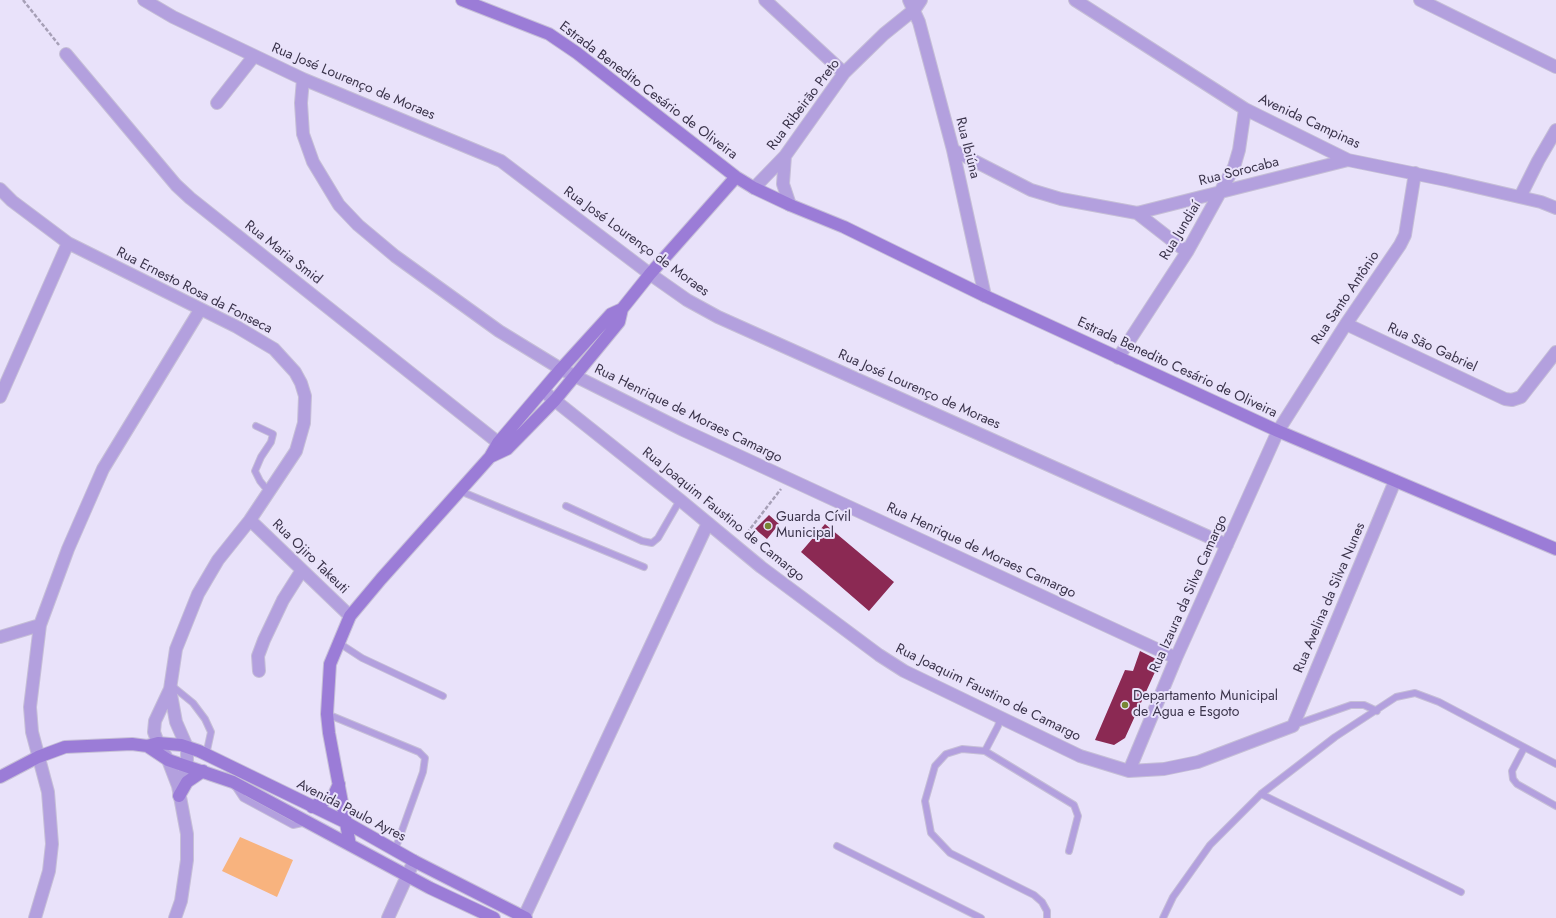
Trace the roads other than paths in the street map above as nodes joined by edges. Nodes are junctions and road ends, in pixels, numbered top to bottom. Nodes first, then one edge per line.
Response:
1 (144, 0) edge
2 (462, 0) edge
3 (765, 0) edge
4 (1075, 0) edge
5 (1420, 0) edge
6 (915, 3) edge
7 (66, 54) road end
8 (254, 56) junction
9 (1556, 67) edge
10 (844, 73) junction
11 (303, 79) junction
12 (217, 103) dead end
13 (1245, 109) junction
14 (1556, 130) edge
15 (953, 150) junction
16 (785, 156) junction
17 (1348, 160) junction
18 (1415, 173) junction
19 (736, 177) junction
20 (754, 188) junction
21 (0, 189) edge
22 (1221, 192) junction
23 (1520, 197) junction
24 (790, 205) junction
25 (1556, 208) edge
26 (1137, 213) junction
27 (68, 243) junction
28 (1187, 252) junction
29 (650, 274) junction
30 (985, 296) junction
31 (622, 309) junction
32 (200, 310) junction
33 (1346, 324) junction
34 (1556, 352) edge
35 (1118, 358) junction
36 (561, 369) junction
37 (574, 376) junction
38 (543, 391) junction
39 (0, 397) edge
40 (555, 400) junction
41 (256, 426) dead end
42 (1278, 431) junction
43 (503, 446) junction
44 (1395, 481) junction
45 (460, 491) junction
46 (269, 492) junction
47 (680, 500) junction
48 (566, 506) dead end
49 (250, 520) junction
50 (708, 523) junction
51 (1227, 544) junction
52 (1556, 549) edge
53 (644, 567) dead end
54 (302, 570) junction
55 (350, 616) junction
56 (40, 625) junction
57 (0, 637) edge
58 (339, 643) junction
59 (1176, 658) junction
60 (259, 671) dead end
61 (171, 687) junction
62 (443, 696) dead end
63 (1377, 711) junction
64 (327, 714) junction
65 (1000, 717) junction
66 (1293, 726) junction
67 (152, 744) junction
68 (187, 747) junction
69 (1524, 748) junction
70 (985, 751) junction
71 (206, 755) junction
72 (38, 757) junction
73 (168, 760) junction
74 (1556, 764) edge
75 (187, 767) junction
76 (203, 771) junction
77 (1129, 771) junction
78 (0, 777) edge
79 (339, 784) junction
80 (178, 791) junction
81 (1260, 794) junction
82 (1556, 806) edge
83 (312, 807) junction
84 (347, 823) junction
85 (350, 845) junction
86 (837, 846) dead end
87 (395, 850) junction
88 (1069, 851) dead end
89 (414, 861) junction
90 (395, 869) junction
91 (408, 876) junction
92 (400, 892) junction
93 (1461, 892) dead end
94 (35, 918) edge
95 (175, 918) edge
96 (388, 918) edge
97 (494, 918) edge
98 (525, 918) edge
99 (981, 918) edge
100 (1047, 918) edge
101 (1163, 918) edge

1 - 8 street, Rua José Lourenço de Moraes
2 - 19 main road, Estrada Benedito Cesário de Oliveira
3 - 10 street
4 - 13 street, Avenida Campinas
5 - 9 street
6 - 10 street, Rua Ribeirão Preto
6 - 15 street, Rua Ibiúna
7 - 43 street, Rua Maria Smid
8 - 11 street, Rua José Lourenço de Moraes
8 - 12 street
10 - 16 street, Rua Ribeirão Preto
11 - 29 street, Rua José Lourenço de Moraes
11 - 36 street, Rua Henrique de Moraes Camargo
13 - 17 street, Avenida Campinas
13 - 22 street, Rua Jundiaí
14 - 23 street
15 - 26 street, Rua Sorocaba
15 - 30 street, Rua Ibiúna
16 - 20 street, Rua Ribeirão Preto
16 - 24 street
17 - 18 street, Avenida Campinas
17 - 22 street, Rua Sorocaba
18 - 23 street, Avenida Campinas
18 - 33 street, Rua Santo Antônio
19 - 20 main road, Estrada Benedito Cesário de Oliveira
19 - 29 main road
20 - 24 main road, Estrada Benedito Cesário de Oliveira
21 - 27 street, Rua Ernesto Rosa da Fonseca
22 - 26 street, Rua Sorocaba
22 - 28 street, Rua Jundiaí
23 - 25 street, Avenida Campinas
24 - 30 main road, Estrada Benedito Cesário de Oliveira
26 - 28 street, Rua Sorocaba
27 - 32 street, Rua Ernesto Rosa da Fonseca
27 - 39 street
28 - 35 street, Rua Jundiaí
29 - 31 main road
29 - 51 street, Rua José Lourenço de Moraes
30 - 35 main road, Estrada Benedito Cesário de Oliveira
31 - 36 main road
31 - 37 main road
32 - 46 street, Rua Ernesto Rosa da Fonseca
32 - 56 street
33 - 34 street, Rua São Gabriel
33 - 42 street, Rua Santo Antônio
35 - 42 main road, Estrada Benedito Cesário de Oliveira
36 - 37 street, Rua Henrique de Moraes Camargo
36 - 38 main road
37 - 40 main road
37 - 59 street, Rua Henrique de Moraes Camargo
38 - 40 street, Rua Joaquim Faustino de Camargo
38 - 43 main road
40 - 43 main road
40 - 47 street, Rua Joaquim Faustino de Camargo
41 - 46 lane
42 - 44 main road, Estrada Benedito Cesário de Oliveira
42 - 51 street, Rua Izaura da Silva Camargo
43 - 45 main road
44 - 52 main road, Estrada Benedito Cesário de Oliveira
44 - 66 street, Rua Avelina da Silva Nunes
45 - 53 lane
45 - 55 main road
46 - 49 street, Rua Ernesto Rosa da Fonseca
47 - 48 lane
47 - 50 street, Rua Joaquim Faustino de Camargo
49 - 54 street, Rua Ojiro Takeuti
49 - 61 street, Rua Ernesto Rosa da Fonseca
50 - 65 street, Rua Joaquim Faustino de Camargo
50 - 98 street
51 - 59 street, Rua Izaura da Silva Camargo
54 - 55 street, Rua Ojiro Takeuti
54 - 60 street
55 - 58 main road
56 - 57 street
56 - 72 street
58 - 62 lane
58 - 64 main road
59 - 77 street, Rua Izaura da Silva Camargo
61 - 67 street, Rua Ernesto Rosa da Fonseca
61 - 68 street, Rua Ernesto Rosa da Fonseca
61 - 71 lane
63 - 66 lane, Rua Joaquim Faustino de Camargo
63 - 69 lane
63 - 81 lane
64 - 79 main road
64 - 87 lane
65 - 70 lane
65 - 77 street, Rua Joaquim Faustino de Camargo
66 - 77 street, Rua Joaquim Faustino de Camargo
67 - 68 main road, Avenida Paulo Ayres
67 - 72 main road, Avenida Paulo Ayres
67 - 73 main road, Avenida Paulo Ayres
68 - 71 main road, Avenida Paulo Ayres
68 - 75 street, Rua Ernesto Rosa da Fonseca
69 - 74 lane
69 - 82 lane
70 - 88 lane
70 - 100 lane
71 - 83 main road, Avenida Paulo Ayres
72 - 78 main road, Avenida Paulo Ayres
72 - 94 street
73 - 75 main road, Avenida Paulo Ayres
73 - 80 street
75 - 76 main road, Avenida Paulo Ayres
75 - 80 street, Rua Ernesto Rosa da Fonseca
76 - 80 main road
76 - 85 main road, Avenida Paulo Ayres
79 - 83 main road
79 - 84 main road
80 - 95 street
81 - 93 lane
81 - 101 lane
83 - 84 main road, Avenida Paulo Ayres
84 - 85 main road
84 - 87 main road, Avenida Paulo Ayres
85 - 90 main road, Avenida Paulo Ayres
86 - 99 lane
87 - 89 main road, Avenida Paulo Ayres
89 - 91 street
89 - 98 main road, Avenida Paulo Ayres
90 - 91 main road, Avenida Paulo Ayres
90 - 92 street
91 - 92 street
91 - 97 main road, Avenida Paulo Ayres
92 - 96 street

